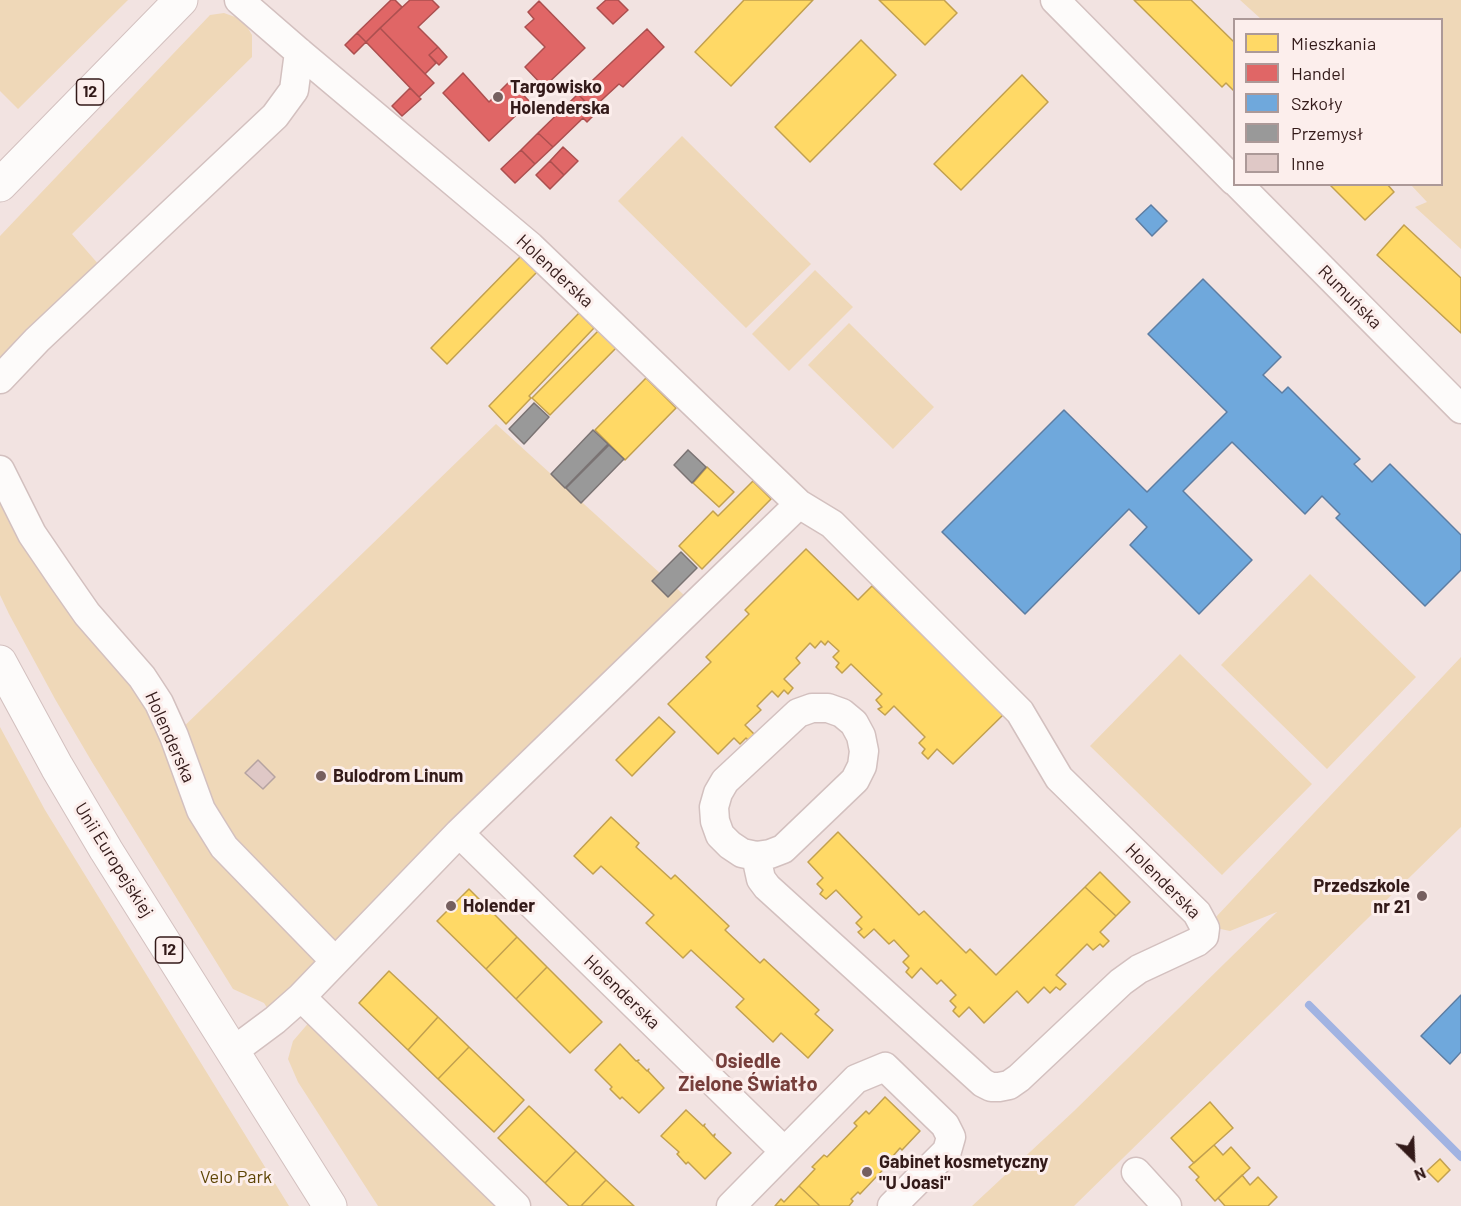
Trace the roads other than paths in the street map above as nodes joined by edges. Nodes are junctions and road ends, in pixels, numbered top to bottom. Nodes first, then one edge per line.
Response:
1 (181, 0) edge
2 (239, 0) edge
3 (1055, 0) edge
4 (299, 52) junction
5 (1233, 180) edge
6 (0, 185) edge
7 (1240, 186) edge
8 (0, 379) edge
9 (1461, 409) edge
10 (0, 470) edge
11 (799, 504) junction
12 (0, 662) edge
13 (459, 833) junction
14 (756, 856) junction
15 (335, 961) junction
16 (301, 997) junction
17 (232, 1052) junction
18 (784, 1151) junction
19 (1136, 1173) dead end
20 (330, 1206) edge
21 (516, 1206) edge
22 (731, 1206) edge
23 (892, 1206) edge
24 (1167, 1206) edge

1 - 6 main road, 12
2 - 4 street, Holenderska
3 - 5 street
4 - 8 street
4 - 11 street, Holenderska
7 - 9 street, Rumuńska
10 - 15 street, Holenderska
11 - 13 street
11 - 14 street, Holenderska
12 - 17 main road, Unii Europejskiej / 12
13 - 15 street
13 - 18 street, Holenderska
14 - 14 street
15 - 16 street
16 - 17 street
16 - 21 street
17 - 20 main road, Unii Europejskiej / 12
18 - 22 street
18 - 23 street
19 - 24 street

